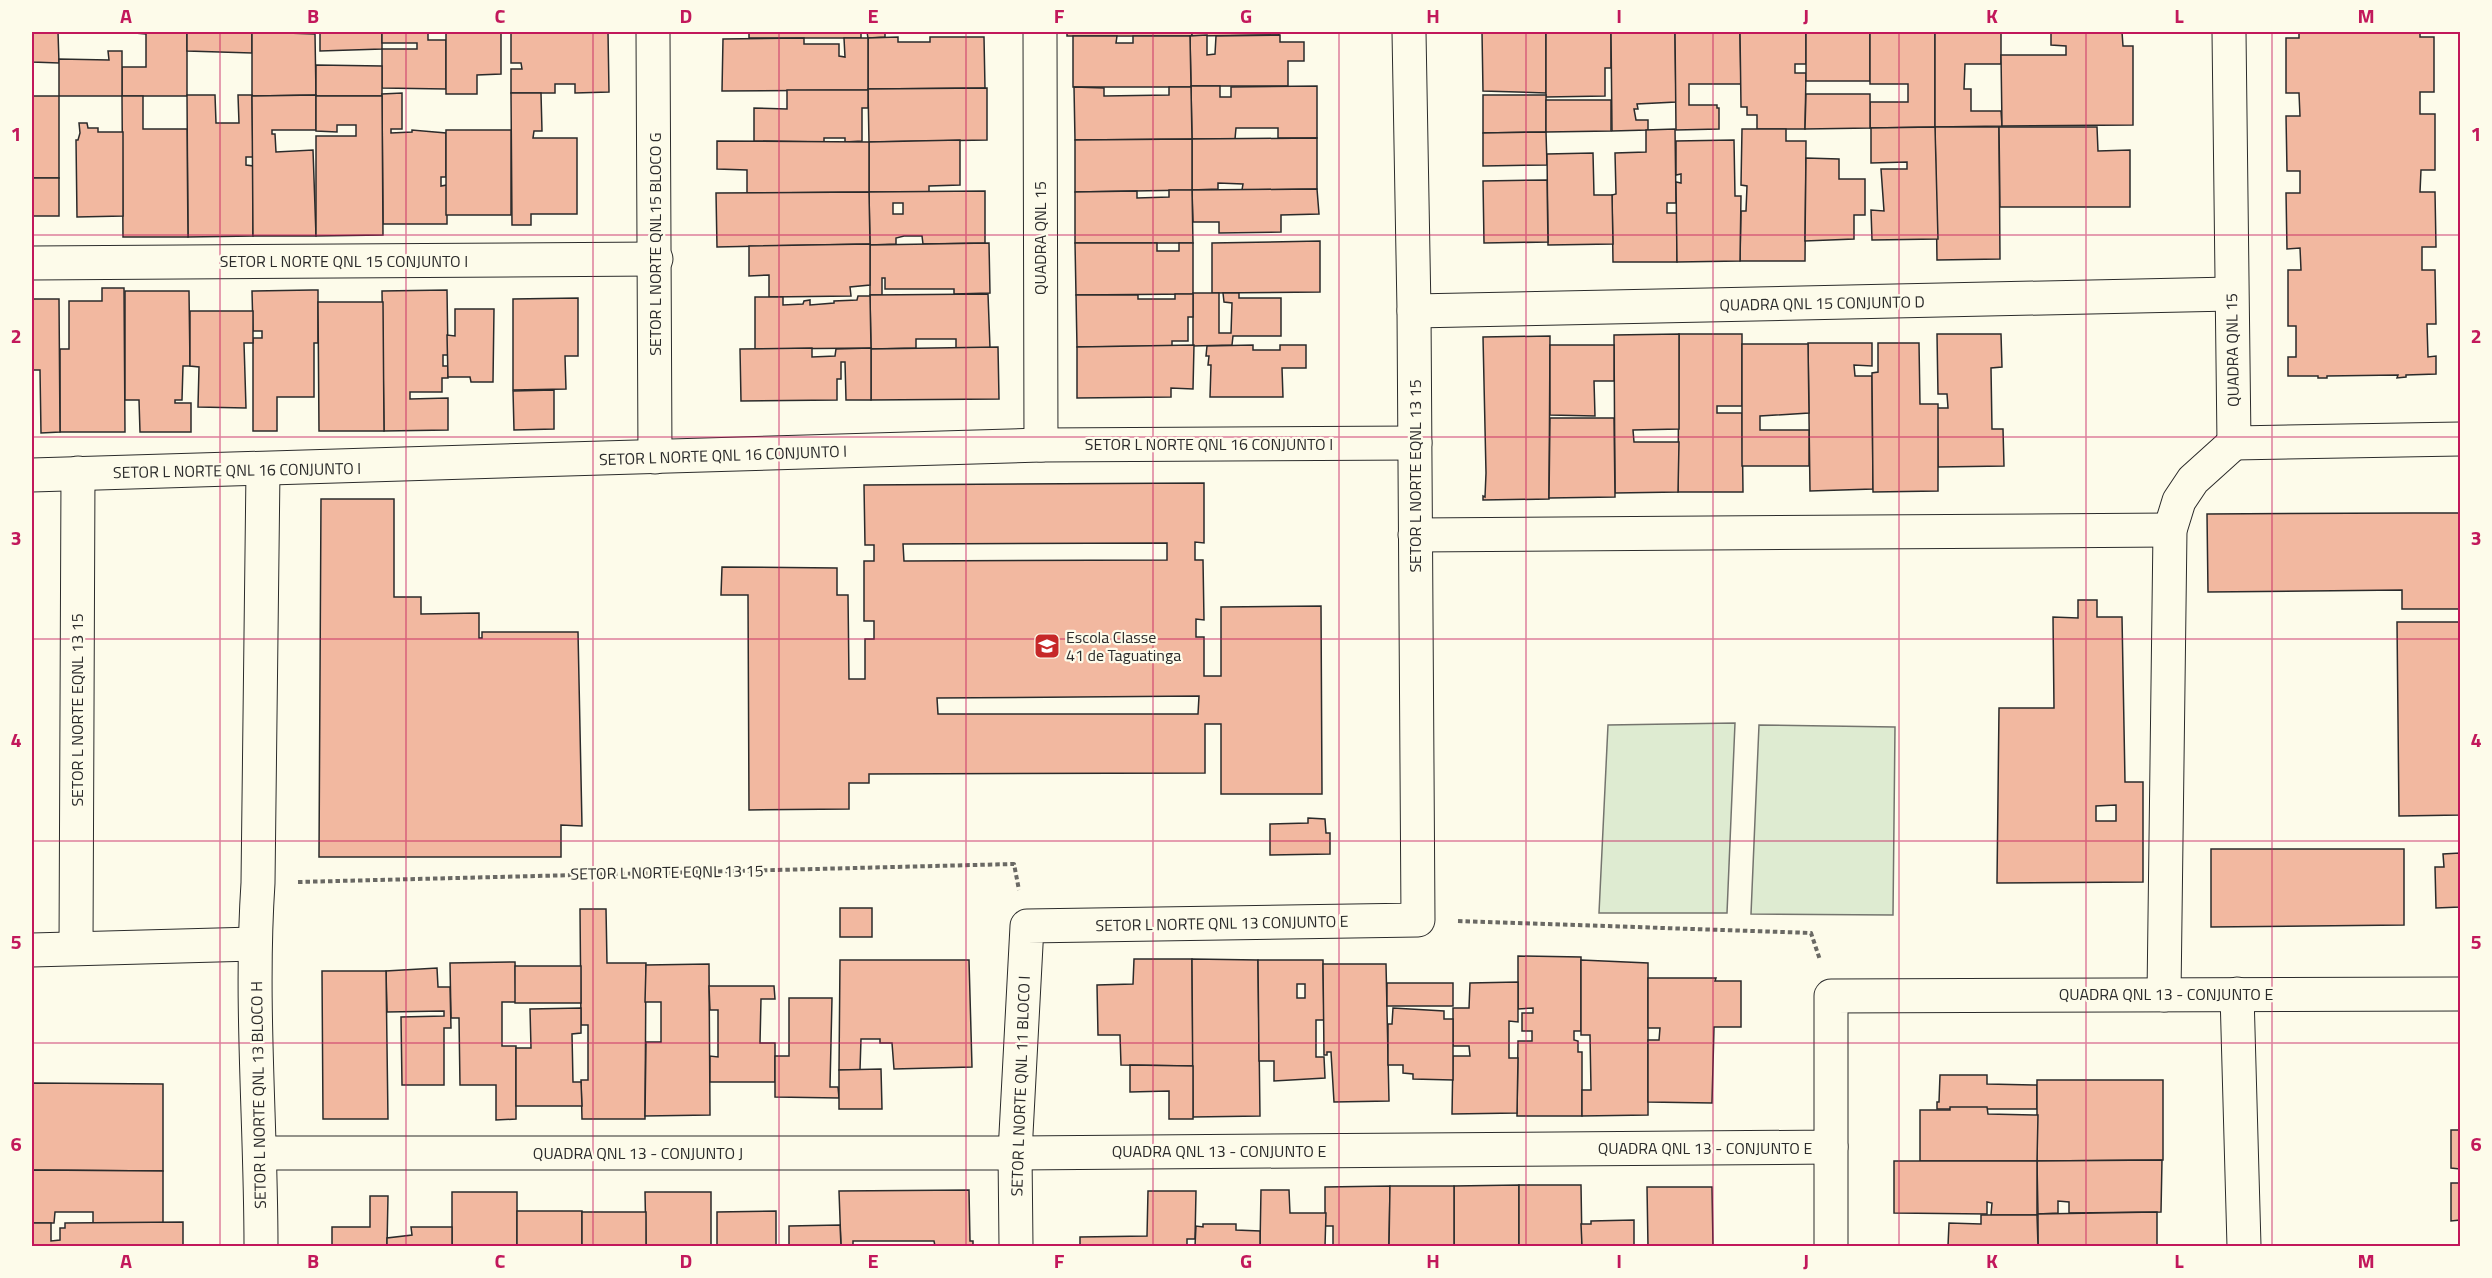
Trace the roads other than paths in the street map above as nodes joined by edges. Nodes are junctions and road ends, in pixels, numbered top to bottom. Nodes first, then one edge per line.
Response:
1 (653, 32) edge
2 (1040, 32) edge
3 (1409, 32) edge
4 (2229, 32) edge
5 (656, 259) junction
6 (32, 263) edge
7 (2231, 294) junction
8 (1414, 311) junction
9 (2460, 439) edge
10 (1415, 443) junction
11 (2234, 443) junction
12 (1041, 445) junction
13 (656, 457) junction
14 (263, 470) junction
15 (78, 473) junction
16 (32, 476) edge
17 (2170, 530) junction
18 (1416, 535) junction
19 (1418, 920) joint
20 (1027, 926) joint
21 (254, 944) junction
22 (76, 948) junction
23 (32, 950) edge
24 (2460, 993) edge
25 (2237, 994) junction
26 (2164, 995) junction
27 (1831, 1147) junction
28 (261, 1153) junction
29 (1015, 1153) junction
30 (261, 1246) edge
31 (1016, 1246) edge
32 (1831, 1246) edge
33 (2244, 1246) edge

1 - 5 street, SETOR L NORTE QNL15 BLOCO G
2 - 12 street, QUADRA QNL 15
3 - 8 street, SETOR L NORTE EQNL 13 15
4 - 7 street, QUADRA QNL 15
5 - 6 street, SETOR L NORTE QNL 15 CONJUNTO I
5 - 13 street, SETOR L NORTE QNL15 BLOCO G
7 - 8 street, QUADRA QNL 15 CONJUNTO D
7 - 11 street, QUADRA QNL 15
8 - 10 street, SETOR L NORTE EQNL 13 15
9 - 11 street
10 - 12 street, SETOR L NORTE QNL 16 CONJUNTO I
10 - 18 street, SETOR L NORTE EQNL 13 15
11 - 17 street
12 - 13 street, SETOR L NORTE QNL 16 CONJUNTO I
13 - 14 street, SETOR L NORTE QNL 16 CONJUNTO I
14 - 15 street, SETOR L NORTE QNL 16 CONJUNTO I
14 - 21 street
15 - 16 street, SETOR L NORTE QNL 16 CONJUNTO I
15 - 22 street, SETOR L NORTE EQNL 13 15
17 - 18 street
17 - 26 street
18 - 19 street, SETOR L NORTE EQNL 13 15
19 - 20 street, SETOR L NORTE QNL 13 CONJUNTO E
20 - 29 street, SETOR L NORTE QNL 11 BLOCO I
21 - 22 street
21 - 28 street, SETOR L NORTE QNL 13 BLOCO H
22 - 23 street
24 - 25 street, QUADRA QNL 13 - CONJUNTO E
25 - 26 street, QUADRA QNL 13 - CONJUNTO E
25 - 33 street
26 - 27 street, QUADRA QNL 13 - CONJUNTO E
27 - 29 street, QUADRA QNL 13 - CONJUNTO E
27 - 32 street
28 - 29 street, QUADRA QNL 13 - CONJUNTO J
28 - 30 street, SETOR L NORTE QNL 13 BLOCO H
29 - 31 street, SETOR L NORTE QNL 11 BLOCO I

